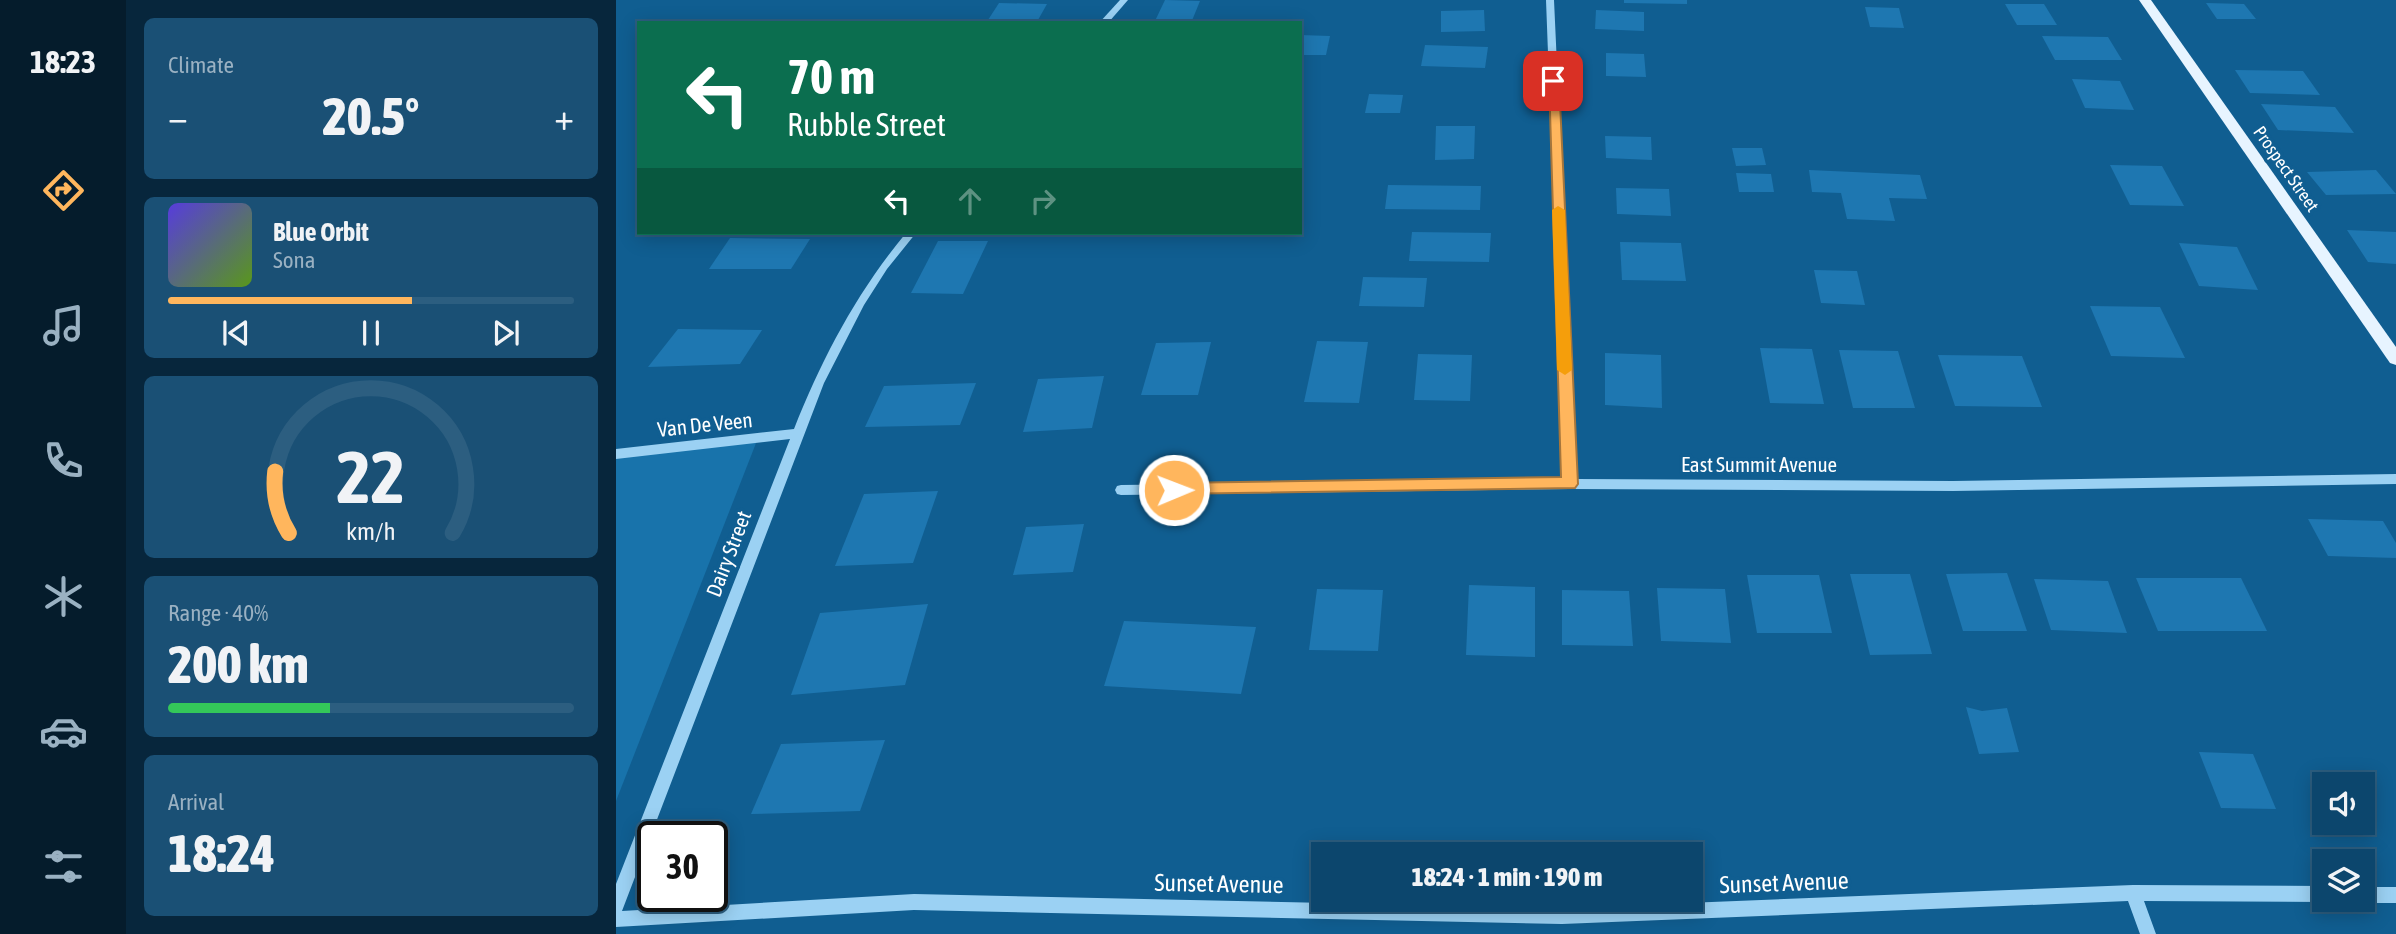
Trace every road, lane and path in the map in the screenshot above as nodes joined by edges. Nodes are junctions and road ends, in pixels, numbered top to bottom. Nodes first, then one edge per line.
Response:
1 (1124, 0) edge
2 (1550, 0) edge
3 (2145, 0) edge
4 (1105, 21) edge
5 (909, 235) edge
6 (2396, 359) edge
7 (798, 433) junction
8 (616, 454) edge
9 (2396, 479) edge
10 (1570, 484) junction
11 (1121, 490) dead end
12 (2133, 893) junction
13 (2312, 894) edge
14 (2375, 895) edge
15 (2396, 895) edge
16 (616, 905) edge
17 (616, 919) edge
18 (2148, 934) edge

1 - 4 street
2 - 10 street
3 - 6 main road, Prospect Street
5 - 7 street, Dairy Street
7 - 8 street, Van De Veen
7 - 16 street, Dairy Street
9 - 10 street, East Summit Avenue
10 - 11 street, East Summit Avenue
12 - 13 street, Sunset Avenue
12 - 17 street, Sunset Avenue
12 - 18 street
14 - 15 street

